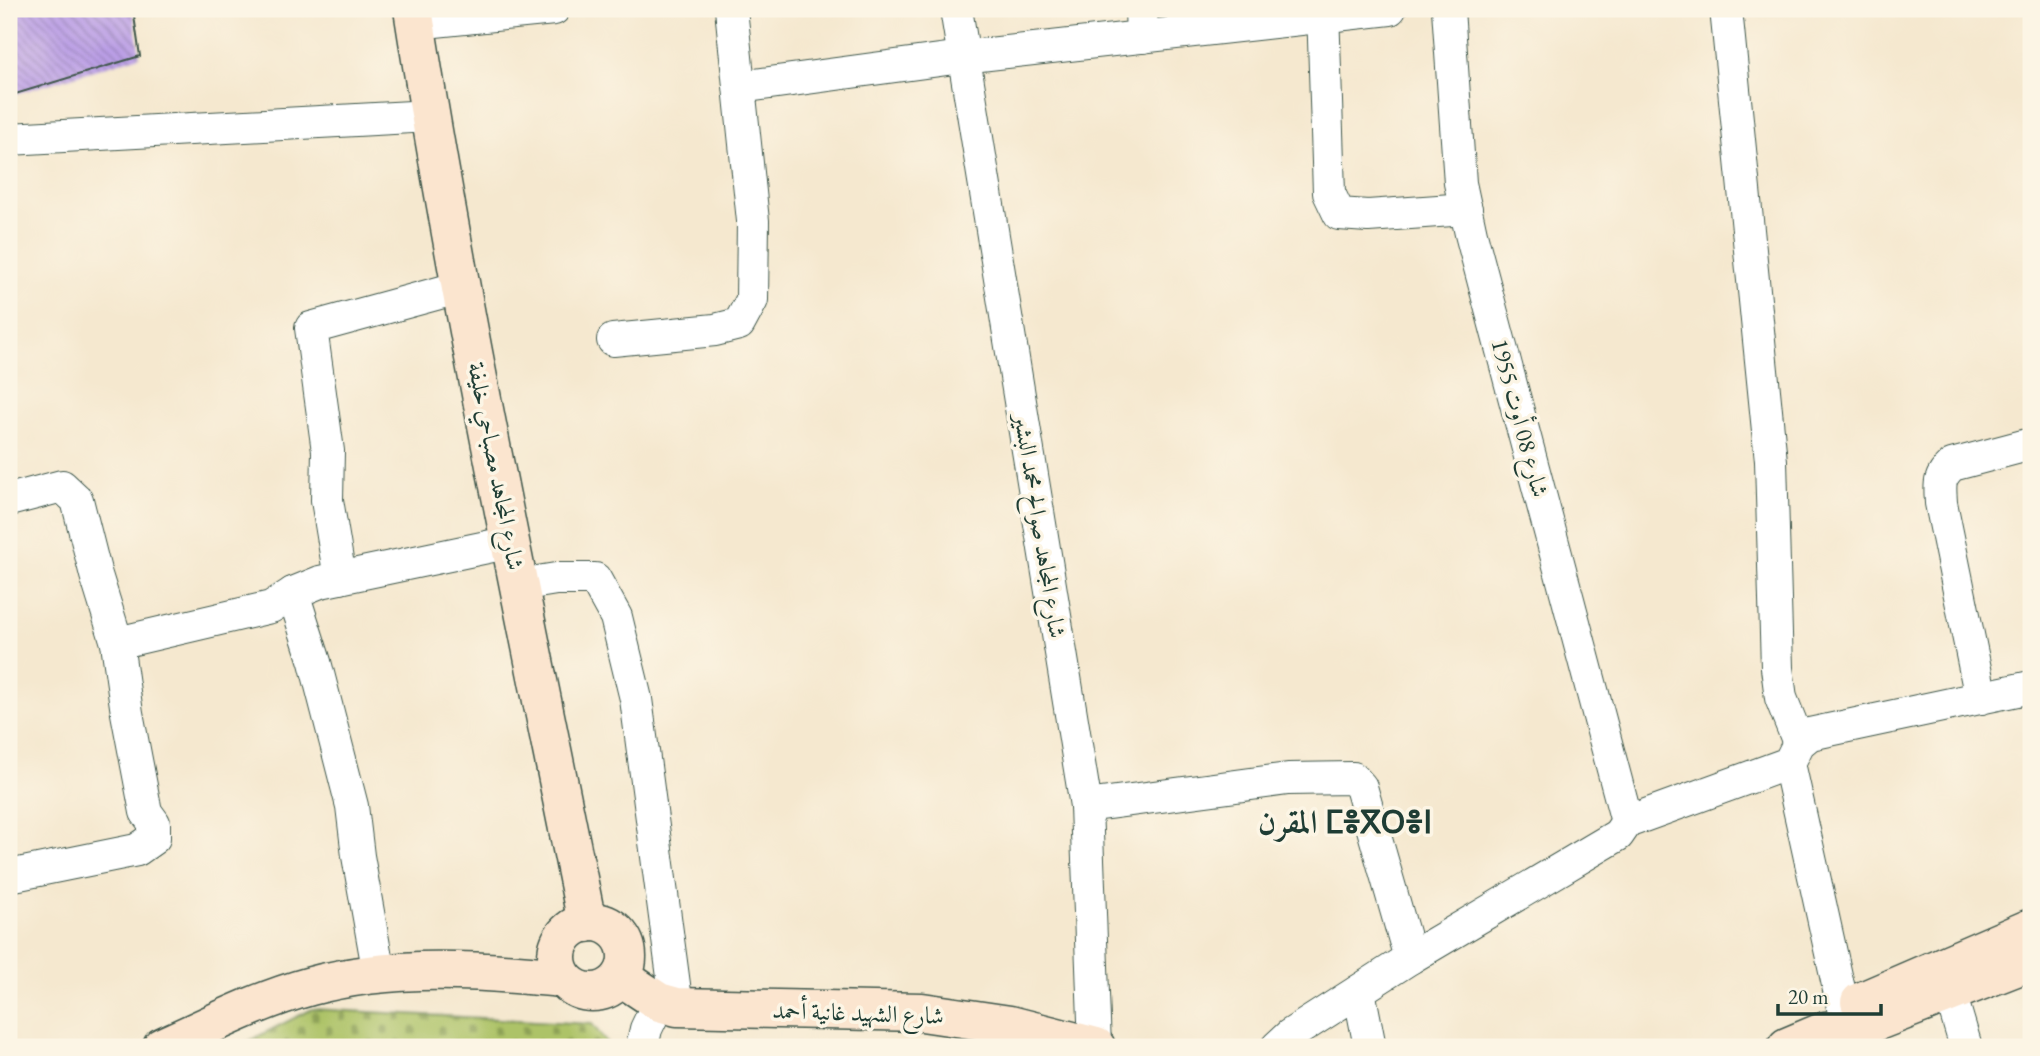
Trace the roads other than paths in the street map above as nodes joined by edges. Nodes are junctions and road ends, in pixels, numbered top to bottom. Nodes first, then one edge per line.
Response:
1 (554, 9) edge
2 (730, 9) edge
3 (956, 9) edge
4 (1390, 9) edge
5 (1448, 9) edge
6 (1726, 9) edge
7 (1323, 13) edge
8 (414, 16) edge
9 (1142, 23) edge
10 (962, 57) junction
11 (740, 87) junction
12 (430, 116) junction
13 (9, 139) edge
14 (1466, 209) junction
15 (461, 287) junction
16 (613, 340) dead end
17 (2031, 444) edge
18 (9, 500) edge
19 (511, 541) junction
20 (340, 578) junction
21 (519, 585) junction
22 (293, 593) junction
23 (117, 643) junction
24 (2031, 687) edge
25 (1981, 698) junction
26 (1794, 753) junction
27 (1086, 806) junction
28 (1627, 822) junction
29 (9, 876) edge
30 (2031, 928) edge
31 (575, 930) junction
32 (1410, 958) junction
33 (2031, 961) edge
34 (509, 972) junction
35 (379, 974) junction
36 (591, 982) junction
37 (1359, 990) junction
38 (1950, 993) junction
39 (668, 1004) junction
40 (1833, 1030) edge
41 (162, 1047) edge
42 (642, 1047) edge
43 (1096, 1047) edge
44 (1277, 1047) edge
45 (1370, 1047) edge
46 (1787, 1047) edge
47 (1966, 1047) edge

1 - 8 street
2 - 11 street
3 - 10 street, شارع المجاهد صوالح محمد البشير
4 - 7 street
5 - 14 street, شارع 08 أوت 1955
6 - 26 street
7 - 9 street
7 - 14 street
8 - 12 main road, شارع المجاهد مصباحي خليفة
9 - 10 street
10 - 11 street
10 - 27 street, شارع المجاهد صوالح محمد البشير
11 - 16 street
12 - 13 street
12 - 15 main road, شارع المجاهد مصباحي خليفة
14 - 28 street, شارع 08 أوت 1955
15 - 19 main road, شارع المجاهد مصباحي خليفة
15 - 20 street
17 - 25 street
18 - 23 street
19 - 20 street
19 - 21 main road, شارع المجاهد مصباحي خليفة
20 - 22 street
21 - 31 main road, شارع المجاهد مصباحي خليفة
21 - 39 street
22 - 23 street
22 - 35 street
23 - 29 street
24 - 25 street
25 - 26 street
26 - 28 street
26 - 40 street
27 - 32 street
27 - 43 street, شارع المجاهد صوالح محمد البشير
28 - 32 street
30 - 40 main road
31 - 34 main road
31 - 36 main road
31 - 36 main road
32 - 37 street
33 - 38 main road
34 - 35 main road
34 - 36 main road, شارع الشهيد غانية أحمد
35 - 41 main road
36 - 39 main road, شارع الشهيد غانية أحمد
37 - 44 street
37 - 45 street
38 - 40 main road
38 - 47 street
39 - 42 street
39 - 43 main road, شارع الشهيد غانية أحمد
40 - 46 main road

